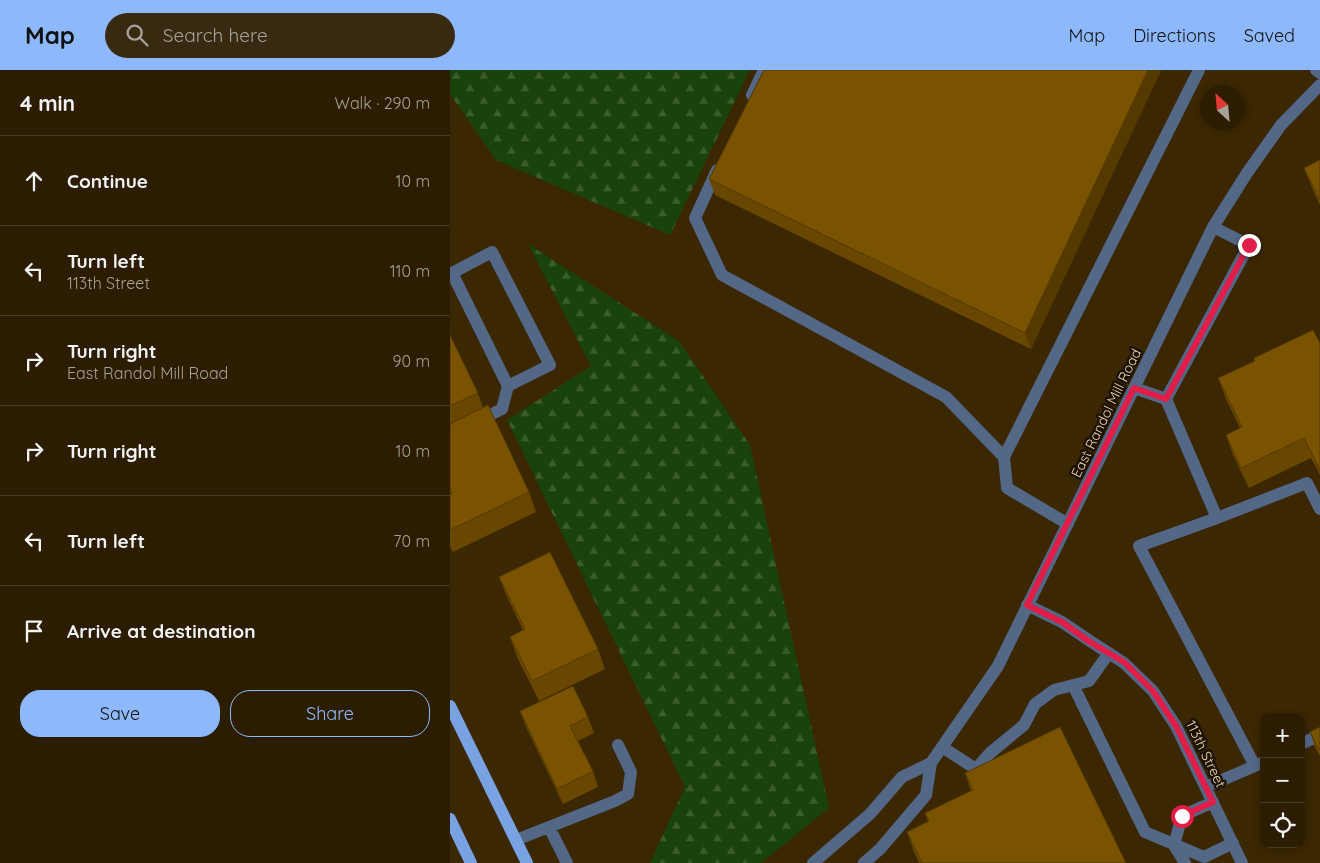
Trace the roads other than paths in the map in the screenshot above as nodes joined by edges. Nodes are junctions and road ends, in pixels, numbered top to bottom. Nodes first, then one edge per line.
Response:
1 (764, 70) edge
2 (1199, 70) edge
3 (1316, 70) edge
4 (1320, 73) edge
5 (1320, 84) edge
6 (748, 105) edge
7 (723, 157) edge
8 (1213, 227) junction
9 (508, 386) junction
10 (1134, 388) junction
11 (1166, 399) junction
12 (450, 435) edge
13 (1004, 458) junction
14 (1320, 509) edge
15 (1218, 518) junction
16 (1068, 524) junction
17 (1027, 605) junction
18 (1109, 654) junction
19 (1073, 685) junction
20 (450, 706) edge
21 (1320, 735) edge
22 (1305, 742) edge
23 (618, 745) dead end
24 (942, 746) junction
25 (931, 763) junction
26 (1260, 764) edge
27 (1206, 787) junction
28 (1213, 802) junction
29 (450, 819) edge
30 (549, 827) junction
31 (516, 840) junction
32 (1232, 843) junction
33 (1174, 845) junction
34 (471, 863) edge
35 (527, 863) edge
36 (567, 863) edge
37 (813, 863) edge
38 (864, 863) edge
39 (1185, 863) edge
40 (1242, 863) edge

1 - 6 street
2 - 13 street
3 - 4 street
5 - 8 street, East Randol Mill Road
7 - 13 street
8 - 10 street, East Randol Mill Road
8 - 11 street
9 - 9 street
9 - 12 street
10 - 11 street
10 - 16 street, East Randol Mill Road
11 - 15 street
13 - 16 street
14 - 15 street
15 - 26 street
16 - 17 street, East Randol Mill Road
17 - 18 street, 113th Street
17 - 24 street, East Randol Mill Road
18 - 19 street
18 - 27 street, 113th Street
19 - 24 street
19 - 33 street
20 - 31 main road
21 - 22 street
23 - 30 street
24 - 25 street, East Randol Mill Road
25 - 37 street
25 - 38 street, East Randol Mill Road
26 - 27 street
27 - 28 street, 113th Street
28 - 32 street, 113th Street
28 - 33 street
29 - 34 main road
30 - 31 street
30 - 36 street
31 - 35 main road
32 - 33 street
32 - 40 street, 113th Street
33 - 39 street

